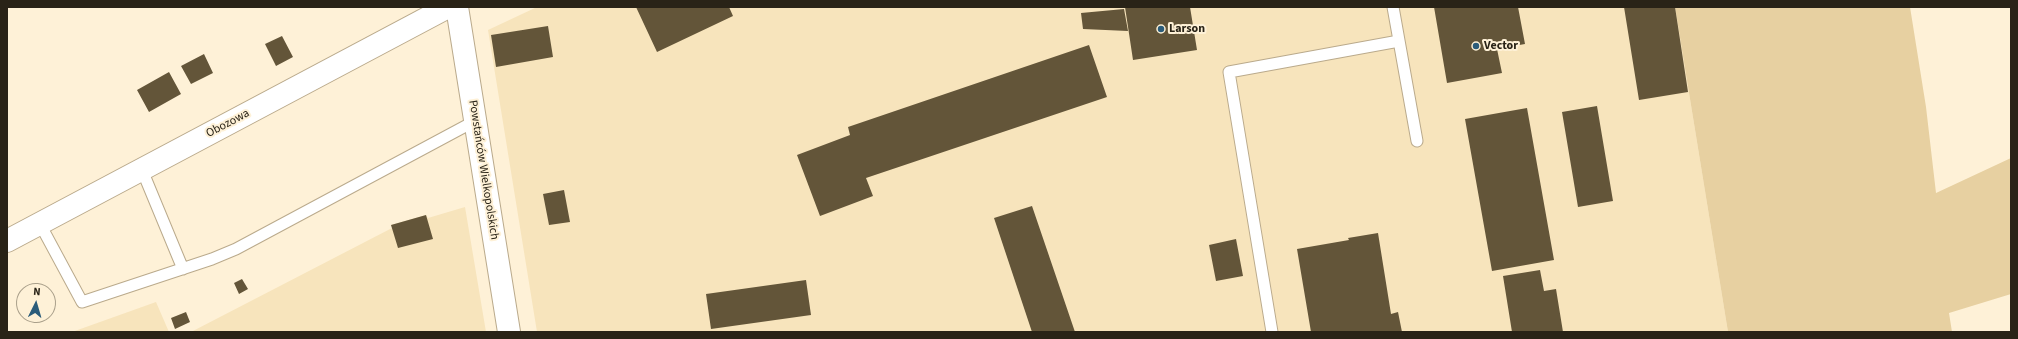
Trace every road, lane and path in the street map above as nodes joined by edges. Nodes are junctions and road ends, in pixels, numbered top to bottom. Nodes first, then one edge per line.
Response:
1 (448, 7) edge
2 (457, 7) edge
3 (1393, 7) edge
4 (1399, 42) junction
5 (475, 121) junction
6 (1417, 141) dead end
7 (142, 170) junction
8 (40, 224) junction
9 (7, 242) edge
10 (183, 269) junction
11 (509, 332) edge
12 (1272, 332) edge

1 - 7 street, Obozowa
2 - 5 street, Powstańców Wielkopolskich
3 - 4 lane
4 - 6 lane
4 - 12 lane
5 - 10 lane
5 - 11 street, Powstańców Wielkopolskich
7 - 8 street, Obozowa
7 - 10 lane
8 - 9 street, Obozowa
8 - 10 lane

